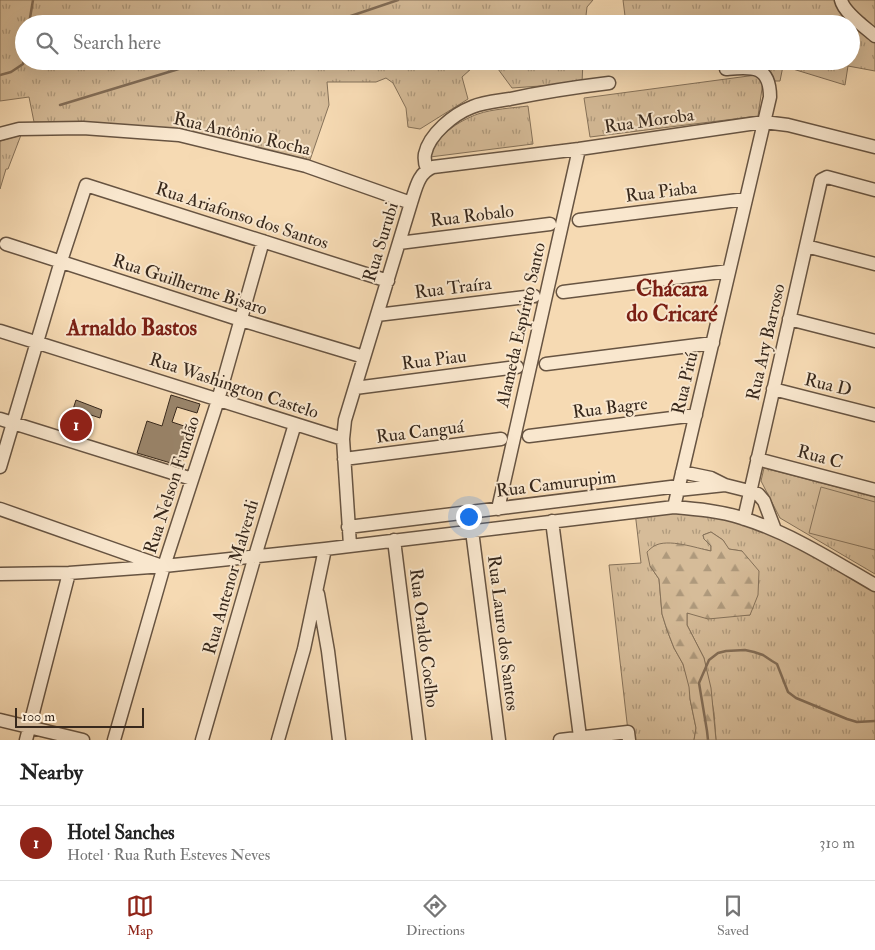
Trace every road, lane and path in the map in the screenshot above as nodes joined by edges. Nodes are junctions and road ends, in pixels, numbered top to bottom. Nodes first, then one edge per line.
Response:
1 (841, 0) edge
2 (852, 15) edge
3 (860, 23) edge
4 (875, 36) edge
5 (759, 70) edge
6 (609, 82) dead end
7 (764, 122) junction
8 (0, 134) edge
9 (875, 147) edge
10 (579, 149) junction
11 (426, 170) junction
12 (875, 190) edge
13 (746, 199) junction
14 (411, 203) junction
15 (579, 220) dead end
16 (550, 224) dead end
17 (263, 241) junction
18 (399, 243) junction
19 (6, 244) dead end
20 (806, 246) junction
21 (61, 261) junction
22 (875, 264) edge
23 (729, 271) junction
24 (388, 281) junction
25 (563, 292) dead end
26 (534, 296) dead end
27 (377, 316) junction
28 (789, 319) junction
29 (241, 320) junction
30 (0, 331) edge
31 (875, 341) edge
32 (37, 342) junction
33 (712, 343) junction
34 (364, 357) junction
35 (546, 364) dead end
36 (517, 367) dead end
37 (355, 388) junction
38 (773, 389) junction
39 (218, 400) junction
40 (696, 415) junction
41 (875, 415) edge
42 (0, 419) edge
43 (13, 423) junction
44 (295, 424) junction
45 (529, 436) dead end
46 (342, 439) junction
47 (501, 439) dead end
48 (757, 458) junction
49 (344, 459) junction
50 (0, 467) edge
51 (682, 472) junction
52 (192, 479) junction
53 (725, 485) junction
54 (679, 488) junction
55 (875, 490) edge
56 (749, 491) junction
57 (573, 499) junction
58 (674, 507) junction
59 (498, 509) junction
60 (0, 510) edge
61 (470, 513) junction
62 (572, 519) junction
63 (744, 519) junction
64 (552, 522) junction
65 (348, 527) junction
66 (775, 530) junction
67 (472, 531) junction
68 (394, 540) junction
69 (350, 545) junction
70 (325, 549) junction
71 (255, 556) junction
72 (164, 566) junction
73 (69, 573) junction
74 (0, 574) edge
75 (875, 585) edge
76 (317, 589) junction
77 (304, 649) junction
78 (328, 651) junction
79 (0, 720) edge
80 (29, 727) junction
81 (580, 739) edge
82 (26, 740) edge
83 (83, 740) edge
84 (114, 740) edge
85 (202, 740) edge
86 (278, 740) edge
87 (339, 740) edge
88 (419, 740) edge
89 (499, 740) edge
90 (560, 740) edge
91 (629, 740) edge

1 - 2 street
3 - 4 street
5 - 7 street, Rua Pitú
6 - 11 street, Rua Surubi
7 - 9 street, Rua Moroba
7 - 10 street, Rua Moroba
7 - 13 street, Rua Pitú
8 - 14 street, Rua Antônio Rocha
10 - 11 street, Rua Moroba
10 - 59 street, Alameda Espírito Santo
11 - 14 street, Rua Surubi
12 - 20 street, Rua Ary Barroso
13 - 15 street, Rua Piaba
13 - 23 street, Rua Pitú
14 - 18 street, Rua Surubi
16 - 18 street, Rua Robalo
17 - 21 street, Rua Ariafonso dos Santos
17 - 24 street, Rua Ariafonso dos Santos
17 - 29 street, Rua Nelson Fundão
18 - 24 street, Rua Surubi
19 - 21 street, Rua Guilherme Bisaro
20 - 22 street
20 - 28 street, Rua Ary Barroso
21 - 29 street, Rua Guilherme Bisaro
21 - 32 street
23 - 25 street
23 - 33 street, Rua Pitú
24 - 27 street, Rua Surubi
26 - 27 street, Rua Traíra
27 - 34 street, Rua Surubi
28 - 31 street
28 - 38 street, Rua Ary Barroso
29 - 34 street, Rua Guilherme Bisaro
29 - 39 street, Rua Nelson Fundão
30 - 32 street, Rua Washington Castelo
32 - 39 street, Rua Washington Castelo
32 - 43 street
33 - 35 street
33 - 40 street, Rua Pitú
34 - 37 street, Rua Surubi
36 - 37 street, Rua Piau
37 - 46 street, Rua Surubi
38 - 41 street, Rua D
38 - 48 street, Rua Ary Barroso
39 - 44 street, Rua Washington Castelo
39 - 52 street, Rua Nelson Fundão
40 - 45 street, Rua Bagre
40 - 51 street, Rua Pitú
42 - 43 street
43 - 50 street
43 - 52 street
44 - 46 street, Rua Washington Castelo
44 - 71 street, Rua Antenor Malverdi
46 - 49 street, Rua Surubi
47 - 49 street, Rua Canguá
48 - 55 street, Rua C
48 - 56 street, Rua Ary Barroso
49 - 65 street, Rua Surubi
51 - 53 street
51 - 54 street, Rua Pitú
52 - 72 street, Rua Nelson Fundão
53 - 54 street, Rua Camurupim
53 - 56 street
54 - 57 street, Rua Camurupim
54 - 58 street, Rua Pitú
56 - 63 street, Rua Ary Barroso
56 - 66 street
57 - 59 street, Rua Camurupim
57 - 62 street
58 - 62 street
58 - 63 street
59 - 61 street, Rua Camurupim
60 - 72 street
61 - 65 street, Rua Camurupim
61 - 67 street, Rua Lauro dos Santos
62 - 64 street
63 - 66 street
64 - 67 street
64 - 81 street
65 - 69 street, Rua Surubi
66 - 75 street
67 - 68 street
67 - 89 street, Rua Lauro dos Santos
68 - 69 street
68 - 88 street, Rua Oraldo Coelho
69 - 70 street
70 - 71 street
70 - 76 street
71 - 72 street
71 - 85 street, Rua Antenor Malverdi
72 - 73 street
72 - 84 street, Rua Nelson Fundão
73 - 74 street
73 - 80 street
76 - 77 street
76 - 78 street
77 - 78 street
77 - 86 street
78 - 87 street
79 - 80 street
80 - 82 street
80 - 83 street
81 - 90 street
81 - 91 street

